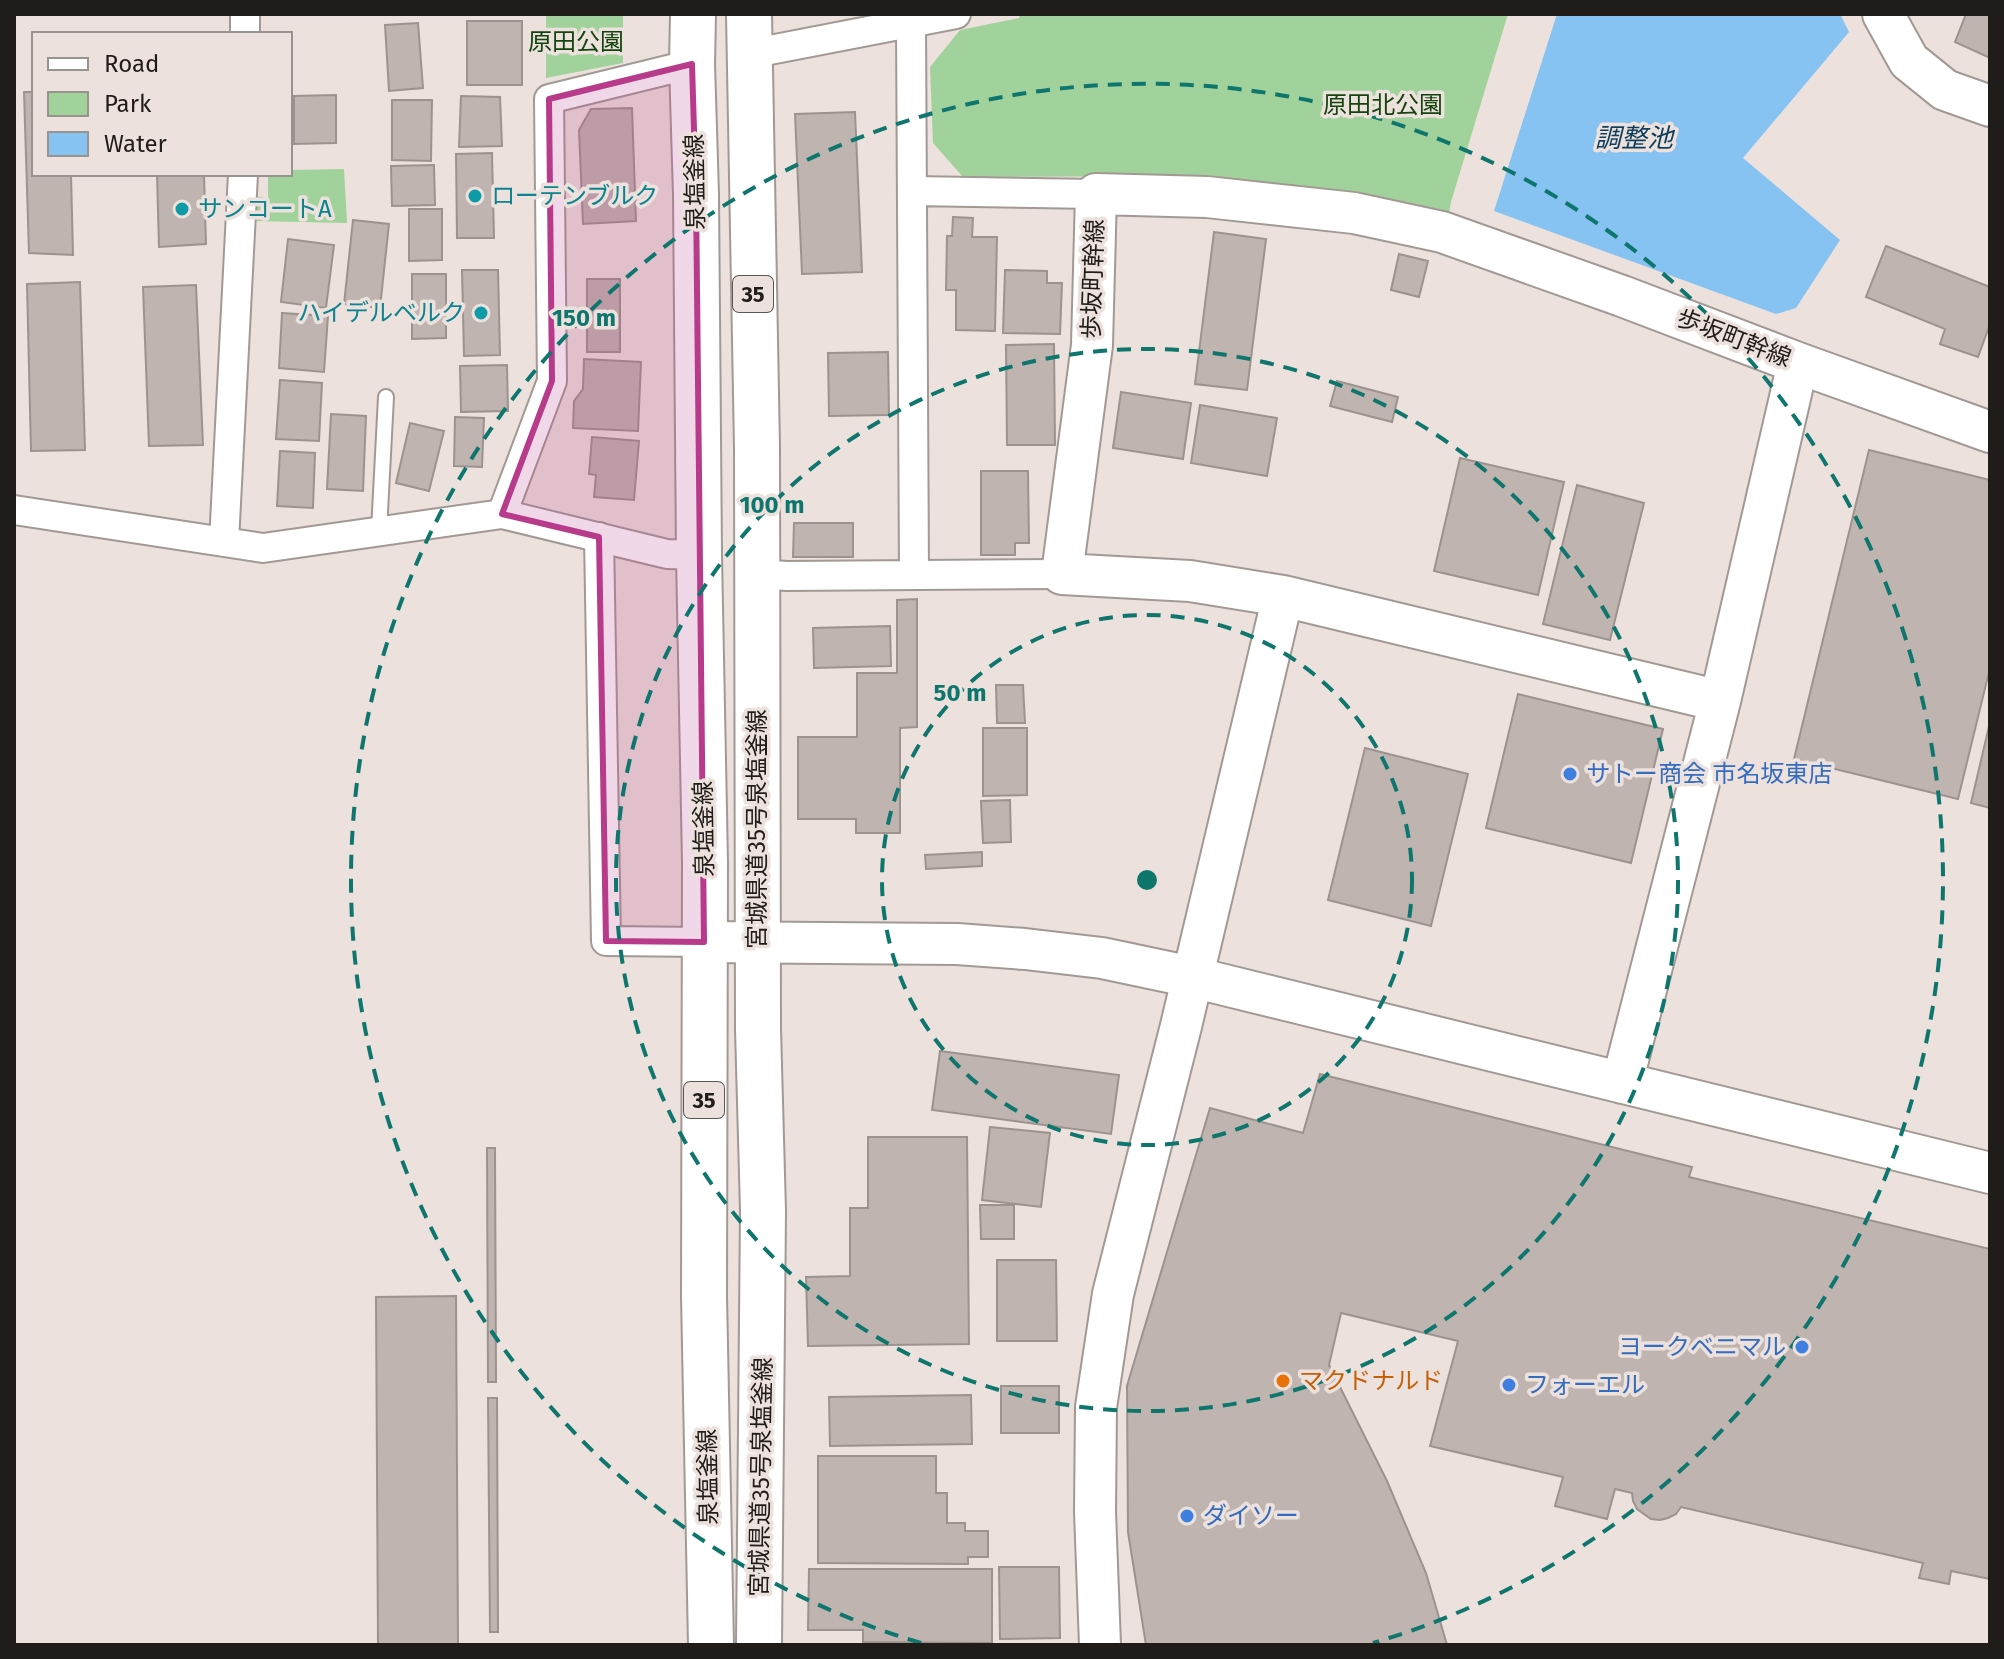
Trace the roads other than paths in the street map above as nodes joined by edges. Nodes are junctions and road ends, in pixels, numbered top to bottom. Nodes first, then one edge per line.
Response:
1 (693, 14) edge
2 (956, 14) edge
3 (1883, 14) edge
4 (866, 23) edge
5 (911, 23) junction
6 (749, 34) edge
7 (692, 64) junction
8 (1990, 106) edge
9 (243, 176) edge
10 (913, 191) junction
11 (1096, 194) junction
12 (1798, 363) junction
13 (386, 397) dead end
14 (1990, 432) edge
15 (14, 510) edge
16 (502, 514) junction
17 (379, 531) junction
18 (599, 537) junction
19 (224, 542) junction
20 (699, 555) junction
21 (756, 574) junction
22 (1062, 574) junction
23 (914, 575) junction
24 (1283, 596) junction
25 (1720, 701) junction
26 (757, 941) junction
27 (704, 942) junction
28 (1192, 977) junction
29 (1622, 1083) junction
30 (1990, 1173) edge
31 (711, 1645) edge
32 (759, 1645) edge
33 (1100, 1645) edge

1 - 7 main road, 泉塩釜線 / 35
2 - 5 street
3 - 8 street
4 - 5 street
4 - 6 street
5 - 10 street
6 - 21 main road, 宮城県道35号泉塩釜線 / 35
7 - 16 street
7 - 20 main road, 泉塩釜線 / 35
9 - 19 street
10 - 11 street
10 - 23 street
11 - 12 street, 歩坂町幹線
11 - 22 street, 歩坂町幹線
12 - 14 street, 歩坂町幹線
12 - 25 street
13 - 17 lane
15 - 19 street
16 - 17 street
16 - 18 street
17 - 19 street
18 - 20 street
18 - 27 street
20 - 27 main road, 泉塩釜線 / 35
21 - 23 street
21 - 26 main road, 宮城県道35号泉塩釜線 / 35
22 - 23 street
22 - 24 street
24 - 25 street
24 - 28 street
25 - 29 street
26 - 27 street
26 - 28 street
26 - 32 main road, 宮城県道35号泉塩釜線 / 35
27 - 31 main road, 泉塩釜線 / 35
28 - 29 street
28 - 33 street
29 - 30 street

